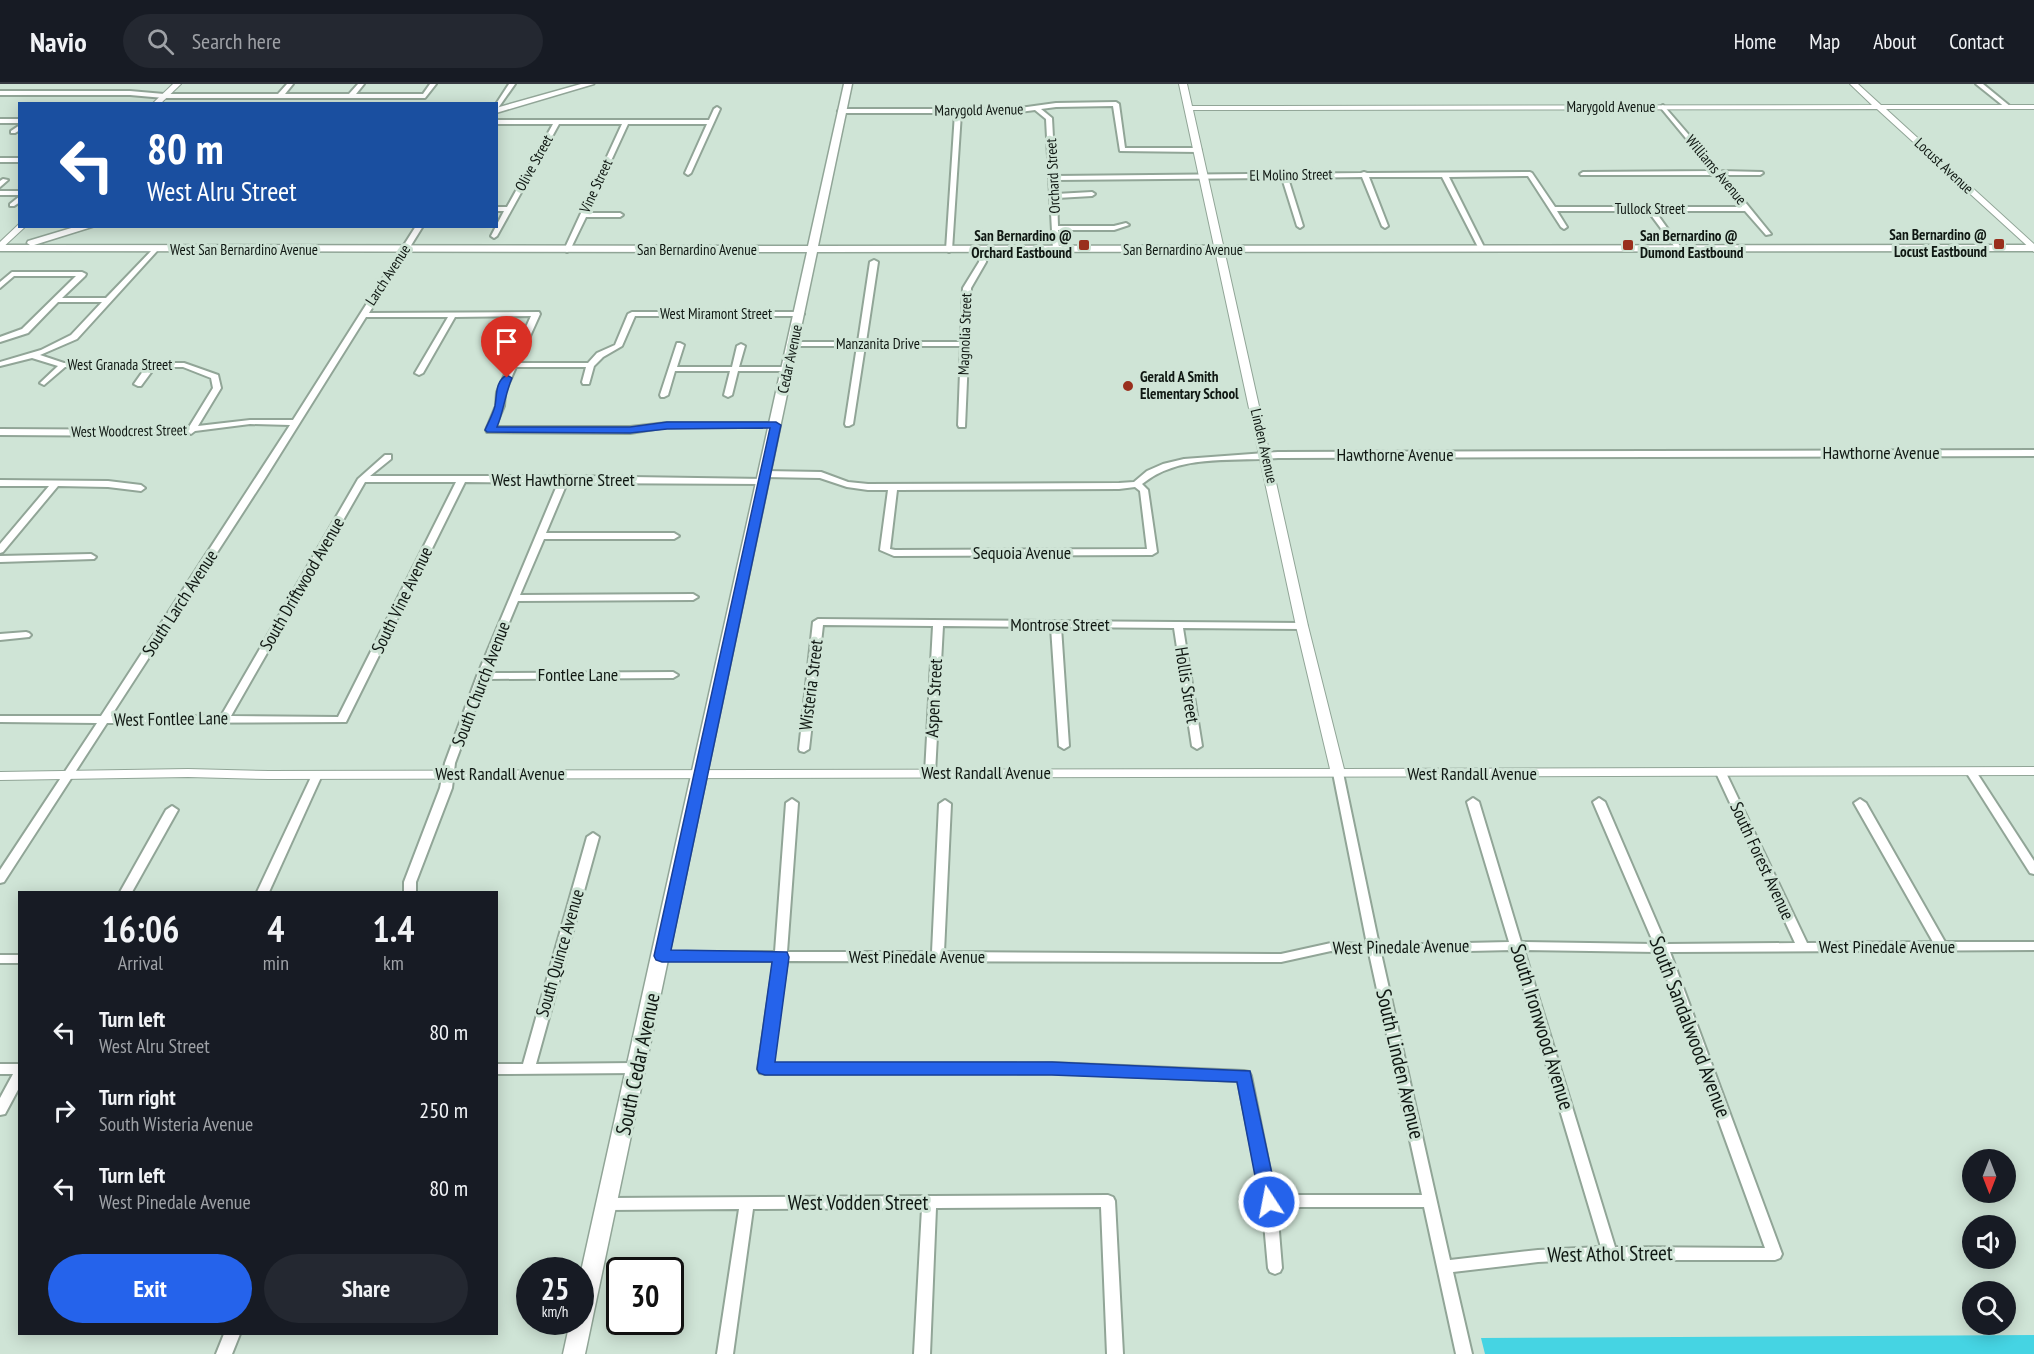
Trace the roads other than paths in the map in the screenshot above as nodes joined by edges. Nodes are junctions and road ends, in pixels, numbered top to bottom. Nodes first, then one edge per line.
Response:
1 (177, 84) edge
2 (290, 84) edge
3 (361, 84) edge
4 (433, 84) edge
5 (512, 84) edge
6 (574, 84) edge
7 (590, 84) edge
8 (848, 84) edge
9 (1183, 84) edge
10 (1854, 84) edge
11 (1979, 84) edge
12 (0, 93) edge
13 (164, 96) junction
14 (280, 96) junction
15 (351, 96) junction
16 (158, 102) edge
17 (498, 106) edge
18 (1663, 107) junction
19 (1879, 107) junction
20 (2008, 107) junction
21 (2034, 107) edge
22 (498, 108) edge
23 (498, 108) edge
24 (1188, 108) junction
25 (717, 109) dead end
26 (1038, 109) junction
27 (842, 111) junction
28 (958, 111) junction
29 (0, 121) edge
30 (18, 121) edge
31 (498, 122) edge
32 (557, 122) junction
33 (626, 122) junction
34 (712, 122) junction
35 (18, 128) edge
36 (13, 132) dead end
37 (1198, 150) junction
38 (0, 160) edge
39 (18, 160) edge
40 (688, 173) dead end
41 (1718, 173) junction
42 (1760, 173) dead end
43 (1284, 174) junction
44 (1364, 174) junction
45 (1444, 174) junction
46 (1583, 174) dead end
47 (1204, 176) junction
48 (1053, 178) junction
49 (0, 193) edge
50 (18, 193) edge
51 (1092, 194) dead end
52 (1053, 196) junction
53 (18, 200) edge
54 (12, 205) dead end
55 (498, 209) edge
56 (509, 209) junction
57 (1552, 209) junction
58 (1650, 209) junction
59 (1748, 209) junction
60 (582, 215) junction
61 (620, 215) dead end
62 (1126, 225) dead end
63 (1300, 226) dead end
64 (1385, 226) dead end
65 (1564, 227) dead end
66 (20, 228) edge
67 (66, 228) edge
68 (85, 228) edge
69 (419, 228) edge
70 (1055, 228) junction
71 (1768, 234) dead end
72 (494, 236) dead end
73 (49, 243) junction
74 (0, 249) edge
75 (1482, 249) junction
76 (1679, 249) junction
77 (2034, 249) edge
78 (155, 250) junction
79 (333, 250) joint
80 (405, 250) junction
81 (567, 250) junction
82 (812, 250) junction
83 (949, 250) junction
84 (985, 250) junction
85 (1056, 250) junction
86 (1221, 250) junction
87 (874, 262) dead end
88 (0, 286) edge
89 (56, 300) junction
90 (109, 300) junction
91 (800, 314) junction
92 (363, 315) junction
93 (453, 315) junction
94 (357, 325) joint
95 (0, 340) edge
96 (792, 344) junction
97 (862, 344) junction
98 (964, 344) junction
99 (680, 345) dead end
100 (741, 346) dead end
101 (34, 356) junction
102 (0, 364) edge
103 (153, 364) junction
104 (63, 365) junction
105 (513, 365) junction
106 (590, 365) junction
107 (672, 369) junction
108 (735, 369) junction
109 (787, 369) junction
110 (419, 373) dead end
111 (44, 382) dead end
112 (586, 382) dead end
113 (138, 384) dead end
114 (664, 395) dead end
115 (728, 395) dead end
116 (294, 423) junction
117 (849, 424) dead end
118 (776, 425) junction
119 (962, 425) dead end
120 (191, 431) junction
121 (0, 432) edge
122 (2034, 453) edge
123 (388, 457) dead end
124 (1267, 457) junction
125 (764, 477) junction
126 (362, 479) junction
127 (564, 479) junction
128 (461, 481) junction
129 (0, 483) edge
130 (55, 484) junction
131 (1137, 484) junction
132 (893, 486) junction
133 (141, 488) dead end
134 (542, 536) junction
135 (674, 536) dead end
136 (0, 550) edge
137 (91, 557) dead end
138 (0, 559) edge
139 (693, 597) dead end
140 (515, 598) junction
141 (818, 622) joint
142 (938, 624) junction
143 (1056, 625) junction
144 (1178, 625) junction
145 (1302, 626) junction
146 (26, 635) dead end
147 (0, 637) edge
148 (673, 675) dead end
149 (482, 676) junction
150 (225, 718) junction
151 (0, 719) edge
152 (104, 720) junction
153 (342, 720) joint
154 (1064, 746) dead end
155 (1197, 746) dead end
156 (804, 749) dead end
157 (2034, 771) edge
158 (1971, 772) junction
159 (930, 773) junction
160 (1338, 773) junction
161 (449, 774) junction
162 (701, 774) junction
163 (317, 775) junction
164 (1722, 775) junction
165 (0, 776) edge
166 (67, 776) junction
167 (792, 802) dead end
168 (1473, 802) dead end
169 (1599, 802) dead end
170 (1860, 803) dead end
171 (945, 804) dead end
172 (172, 810) dead end
173 (592, 837) dead end
174 (2034, 870) edge
175 (0, 879) edge
176 (127, 891) edge
177 (263, 891) edge
178 (410, 891) edge
179 (1518, 946) junction
180 (2034, 946) edge
181 (1803, 947) junction
182 (1942, 947) junction
183 (1662, 948) junction
184 (1374, 949) junction
185 (662, 956) junction
186 (781, 957) junction
187 (938, 957) junction
188 (0, 959) edge
189 (18, 959) edge
190 (528, 1068) junction
191 (636, 1068) junction
192 (0, 1069) edge
193 (18, 1069) edge
194 (498, 1069) edge
195 (18, 1077) edge
196 (0, 1110) edge
197 (1269, 1202) junction
198 (1431, 1202) junction
199 (747, 1203) junction
200 (929, 1203) junction
201 (608, 1204) junction
202 (1609, 1251) junction
203 (1775, 1254) joint
204 (1446, 1266) junction
205 (1275, 1268) dead end
206 (232, 1335) edge
207 (224, 1354) edge
208 (574, 1354) edge
209 (725, 1354) edge
210 (922, 1354) edge
211 (1115, 1354) edge
212 (1464, 1354) edge

1 - 13 street
2 - 14 street
3 - 15 street
4 - 15 street
5 - 17 street
6 - 22 main road
7 - 23 main road
8 - 27 main road, Cedar Avenue
9 - 24 street, Linden Avenue
10 - 19 street, Locust Avenue
11 - 20 street
12 - 13 street
13 - 14 street
13 - 16 street
14 - 15 street
18 - 19 street, Marygold Avenue
18 - 24 street, Marygold Avenue
18 - 41 street, Williams Avenue
19 - 20 street, Marygold Avenue
19 - 77 street, Locust Avenue
20 - 21 street, Marygold Avenue
24 - 37 street, Linden Avenue
25 - 34 street
26 - 28 street, Marygold Avenue
26 - 37 street, Marygold Avenue
26 - 48 street, Orchard Street
27 - 28 street, Marygold Avenue
27 - 82 main road, Cedar Avenue
28 - 83 street
29 - 30 street
31 - 32 street
32 - 33 street
32 - 56 street, Olive Street
33 - 34 street
33 - 60 street, Vine Street
34 - 40 street
35 - 36 street
37 - 47 street, Linden Avenue
38 - 39 street
41 - 42 street
41 - 46 street
41 - 59 street, Williams Avenue
43 - 44 street, El Molino Street
43 - 47 street, El Molino Street
43 - 63 street
44 - 45 street, El Molino Street
44 - 64 street
45 - 57 street, El Molino Street
45 - 75 street
47 - 48 street, El Molino Street
47 - 86 street, Linden Avenue
48 - 52 street, Orchard Street
49 - 50 street
51 - 52 street
52 - 70 street, Orchard Street
53 - 54 street
55 - 56 street
56 - 72 street, Olive Street
57 - 58 street, Tullock Street
57 - 65 street
58 - 59 street, Tullock Street
58 - 76 street
59 - 71 street, Williams Avenue
60 - 61 street
60 - 81 street, Vine Street
62 - 70 street
66 - 74 street
67 - 74 main road
68 - 73 main road
69 - 80 street, Larch Avenue
70 - 85 street, Orchard Street
73 - 74 main road, West San Bernardino Avenue
73 - 78 main road, West San Bernardino Avenue
74 - 78 main road, West San Bernardino Avenue
75 - 76 main road, San Bernardino Avenue
75 - 86 main road, San Bernardino Avenue
76 - 77 main road, San Bernardino Avenue
78 - 79 main road, West San Bernardino Avenue
78 - 90 street
79 - 80 main road, San Bernardino Avenue
80 - 81 main road, San Bernardino Avenue
80 - 92 street, Larch Avenue
81 - 82 main road, San Bernardino Avenue
82 - 83 main road, San Bernardino Avenue
82 - 91 main road, Cedar Avenue
83 - 84 main road, San Bernardino Avenue
84 - 85 main road, San Bernardino Avenue
84 - 98 street, Magnolia Street
85 - 86 main road, San Bernardino Avenue
86 - 124 street, Linden Avenue
87 - 97 street
88 - 89 street
89 - 90 street
89 - 95 street
90 - 101 street
91 - 96 main road, Cedar Avenue
91 - 106 street, West Miramont Street
92 - 93 street
92 - 94 street, Larch Avenue
93 - 105 street
93 - 110 street
94 - 116 street, South Larch Avenue
96 - 97 street, Manzanita Drive
96 - 109 main road, Cedar Avenue
97 - 98 street, Manzanita Drive
97 - 117 street
98 - 119 street, Magnolia Street
99 - 107 street
100 - 108 street
101 - 102 street
101 - 104 street, West Granada Street
103 - 104 street, West Granada Street
103 - 113 street
103 - 120 street, West Granada Street
104 - 111 street
105 - 106 street
105 - 118 street
106 - 112 street
107 - 108 street
107 - 114 street
108 - 109 street
108 - 115 street
109 - 118 main road, Cedar Avenue
116 - 120 street, West Woodcrest Street
116 - 152 street, South Larch Avenue
118 - 125 main road, Cedar Avenue
120 - 121 street, West Woodcrest Street
122 - 124 street, Hawthorne Avenue
123 - 126 street, South Driftwood Avenue
124 - 131 street, Hawthorne Avenue
124 - 145 street, Linden Avenue
125 - 127 street, West Hawthorne Street
125 - 132 street
125 - 162 main road, Cedar Avenue
126 - 128 street, West Hawthorne Street
126 - 150 street, South Driftwood Avenue
127 - 128 street, West Hawthorne Street
127 - 134 street, South Church Avenue
128 - 153 street, South Vine Avenue
129 - 130 street
130 - 133 street
130 - 136 street
131 - 132 street
131 - 132 street, Sequoia Avenue
134 - 135 street
134 - 140 street, South Church Avenue
137 - 138 street
139 - 140 street
140 - 149 street, South Church Avenue
141 - 142 street, Montrose Street
141 - 156 street, Wisteria Street
142 - 143 street, Montrose Street
142 - 159 street, Aspen Street
143 - 144 street, Montrose Street
143 - 154 street
144 - 145 street, Montrose Street
144 - 155 street, Hollis Street
145 - 160 street, Linden Avenue
146 - 147 street
148 - 149 street, Fontlee Lane
149 - 161 street, South Church Avenue
150 - 152 street, West Fontlee Lane
150 - 153 street, West Fontlee Lane
151 - 152 street, West Fontlee Lane
152 - 166 street, South Larch Avenue
157 - 158 street, West Randall Avenue
158 - 164 street, West Randall Avenue
158 - 174 street
159 - 160 street, West Randall Avenue
159 - 162 street, West Randall Avenue
160 - 164 street, West Randall Avenue
160 - 184 street, South Linden Avenue
161 - 162 street, West Randall Avenue
161 - 163 street, West Randall Avenue
161 - 178 street, South Church Avenue
162 - 185 main road, South Cedar Avenue
163 - 166 street, West Randall Avenue
163 - 177 street
164 - 181 street, South Forest Avenue
165 - 166 street, West Randall Avenue
166 - 175 street, South Larch Avenue
167 - 186 street
168 - 179 street, South Ironwood Avenue
169 - 183 street, South Sandalwood Avenue
170 - 182 street
171 - 187 street
172 - 176 street
173 - 190 street, South Quince Avenue
179 - 183 street, West Pinedale Avenue
179 - 184 street, West Pinedale Avenue
179 - 202 street, South Ironwood Avenue
180 - 182 street, West Pinedale Avenue
181 - 182 street, West Pinedale Avenue
181 - 183 street, West Pinedale Avenue
183 - 203 street, South Sandalwood Avenue
184 - 187 street, West Pinedale Avenue
184 - 198 street, South Linden Avenue
185 - 186 street, West Pinedale Avenue
185 - 191 main road, South Cedar Avenue
186 - 187 street, West Pinedale Avenue
186 - 197 street
188 - 189 street
190 - 191 street
190 - 194 street
191 - 201 main road, South Cedar Avenue
192 - 193 street
195 - 196 street
197 - 198 street
197 - 205 street
198 - 204 street, South Linden Avenue
199 - 200 street, West Vodden Street
199 - 201 street, West Vodden Street
199 - 209 street
200 - 210 street
200 - 211 street, West Vodden Street
201 - 208 main road, South Cedar Avenue
202 - 203 street, West Athol Street
202 - 204 street, West Athol Street
204 - 212 street, South Linden Avenue
206 - 207 street

